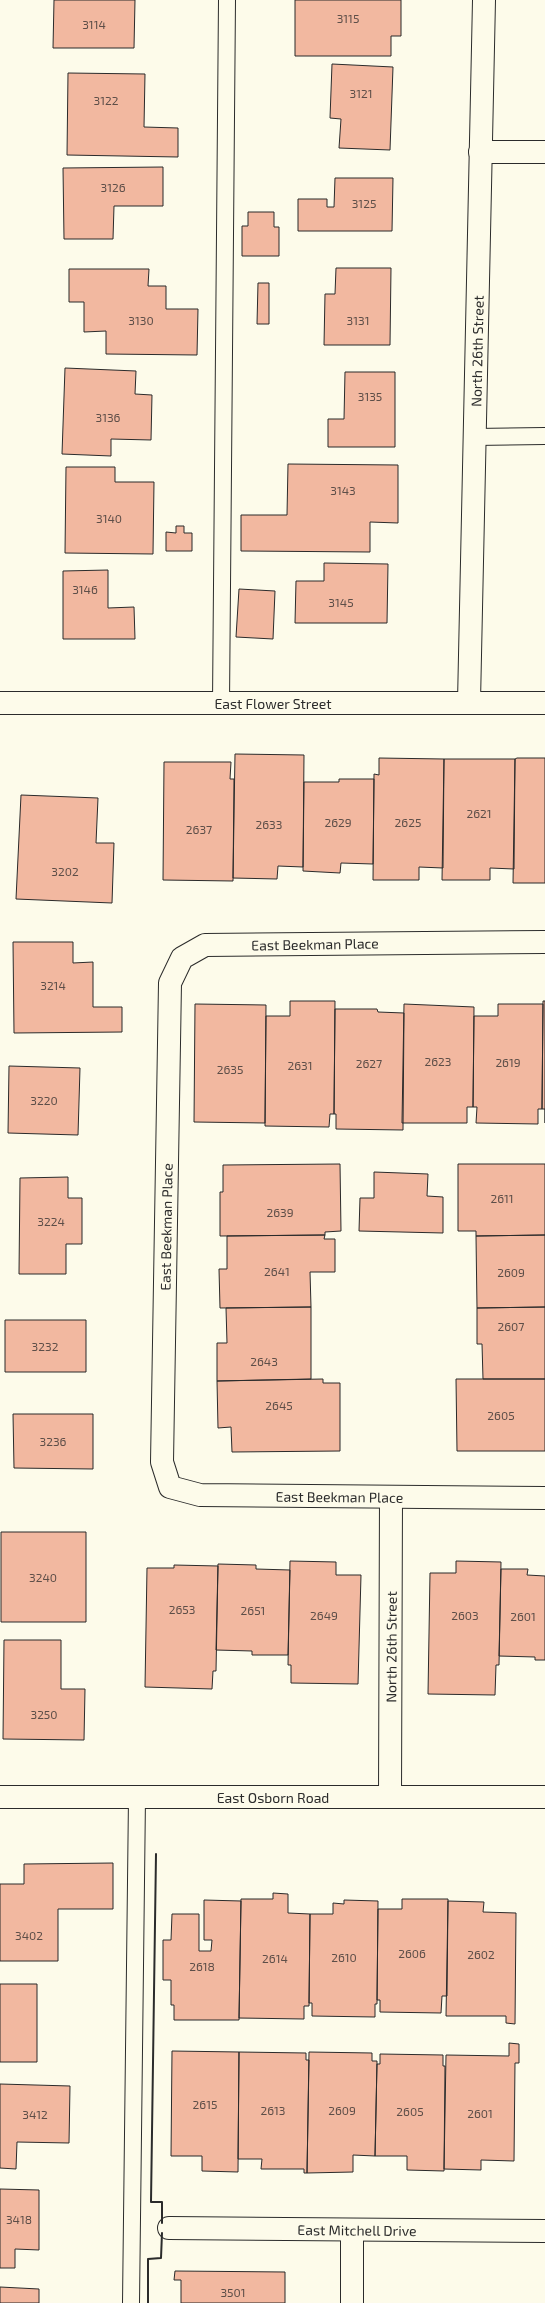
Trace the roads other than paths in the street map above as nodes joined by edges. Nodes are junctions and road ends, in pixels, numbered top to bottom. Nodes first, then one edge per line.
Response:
1 (227, 0) edge
2 (484, 0) edge
3 (480, 152) junction
4 (545, 152) edge
5 (545, 436) edge
6 (474, 437) junction
7 (469, 702) junction
8 (0, 703) edge
9 (221, 703) junction
10 (545, 703) edge
11 (545, 942) edge
12 (391, 1497) junction
13 (545, 1498) edge
14 (0, 1797) edge
15 (137, 1797) junction
16 (545, 1797) edge
17 (390, 1798) junction
18 (169, 2228) dead end
19 (352, 2230) junction
20 (545, 2231) edge
21 (131, 2303) edge
22 (352, 2303) edge

1 - 9 lane
2 - 3 street, North 26th Street
3 - 4 street
3 - 6 street, North 26th Street
5 - 6 lane
6 - 7 street, North 26th Street
7 - 9 street, East Flower Street
7 - 10 street, East Flower Street
8 - 9 street, East Flower Street
11 - 12 street, East Beekman Place
12 - 13 street, East Beekman Place
12 - 17 street, North 26th Street
14 - 15 street, East Osborn Road
15 - 17 street, East Osborn Road
15 - 21 lane
16 - 17 street, East Osborn Road
18 - 19 street, East Mitchell Drive
19 - 20 street, East Mitchell Drive
19 - 22 street

